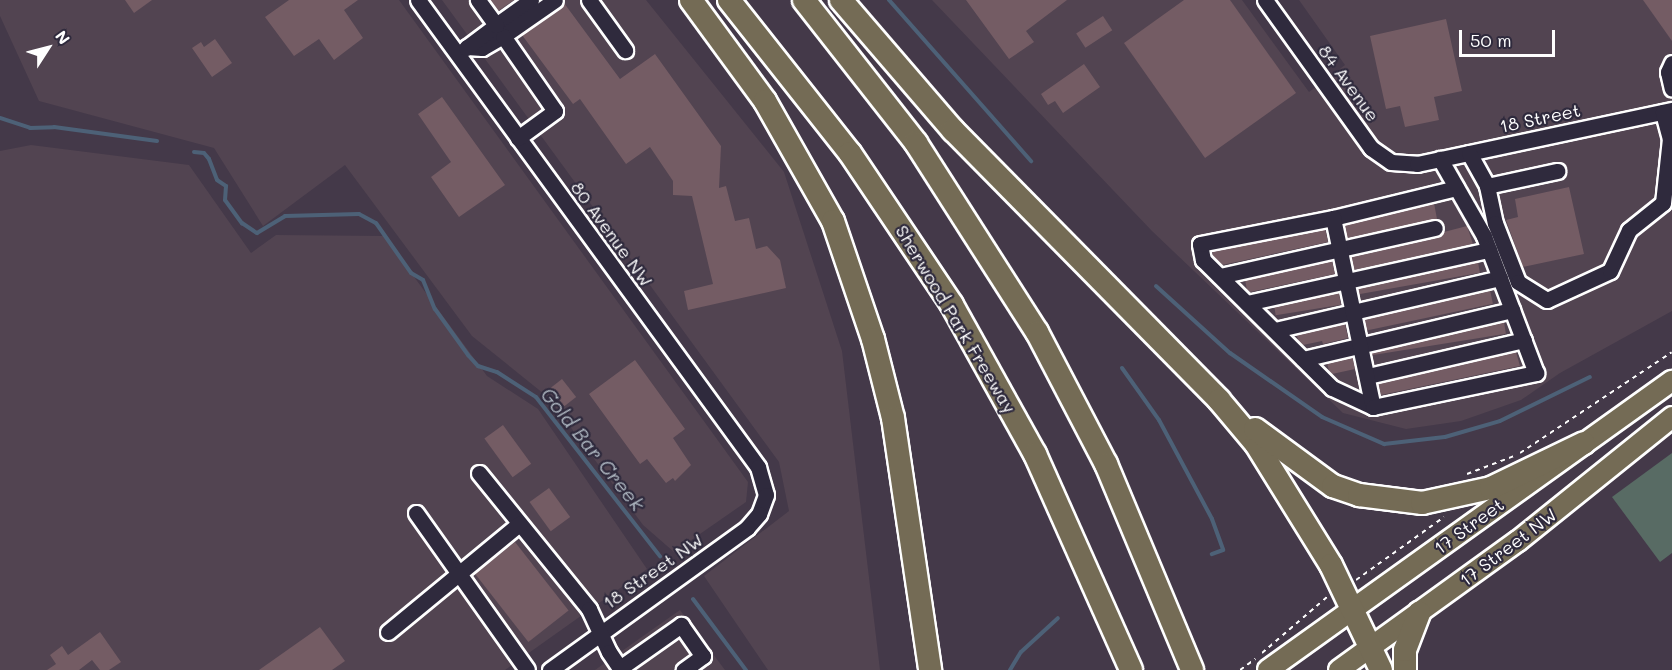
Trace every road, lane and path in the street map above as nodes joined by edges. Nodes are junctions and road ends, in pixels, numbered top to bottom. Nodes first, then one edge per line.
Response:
1 (418, 0) edge
2 (478, 0) edge
3 (531, 0) edge
4 (555, 0) edge
5 (589, 0) edge
6 (691, 0) edge
7 (729, 0) edge
8 (804, 0) edge
9 (841, 0) edge
10 (1265, 0) edge
11 (500, 30) junction
12 (462, 50) junction
13 (625, 50) dead end
14 (1672, 63) edge
15 (1672, 89) edge
16 (1667, 111) edge
17 (518, 138) junction
18 (1469, 153) junction
19 (1440, 159) junction
20 (1417, 164) joint
21 (1557, 171) dead end
22 (1487, 186) junction
23 (1456, 188) junction
24 (1333, 218) junction
25 (1435, 228) dead end
26 (1340, 250) junction
27 (1489, 250) junction
28 (1220, 276) junction
29 (1500, 278) junction
30 (1347, 282) junction
31 (1247, 303) junction
32 (1512, 310) junction
33 (1353, 311) junction
34 (1275, 330) junction
35 (1524, 340) junction
36 (1360, 343) junction
37 (1304, 359) junction
38 (1368, 376) junction
39 (1672, 381) edge
40 (1219, 400) junction
41 (1373, 407) junction
42 (1672, 417) edge
43 (1584, 443) junction
44 (479, 473) dead end
45 (766, 495) joint
46 (416, 513) dead end
47 (519, 524) junction
48 (459, 574) junction
49 (1353, 609) junction
50 (1419, 613) junction
51 (388, 632) dead end
52 (600, 632) junction
53 (1372, 646) junction
54 (1262, 664) edge
55 (621, 669) edge
56 (527, 670) edge
57 (550, 670) edge
58 (684, 670) edge
59 (930, 670) edge
60 (1131, 670) edge
61 (1192, 670) edge
62 (1240, 670) edge
63 (1339, 670) edge
64 (1381, 670) edge
65 (1405, 670) edge

1 - 12 street, 80 Avenue NW
2 - 11 street
3 - 11 street
4 - 11 street
5 - 13 street
6 - 59 highway
7 - 60 highway, Sherwood Park Freeway
8 - 61 highway
9 - 40 highway
10 - 20 street, 84 Avenue
11 - 12 street
11 - 17 street
12 - 17 street, 80 Avenue NW
14 - 15 street
16 - 18 street, 18 Street
16 - 22 street
17 - 45 street, 80 Avenue NW
18 - 19 street, 18 Street
18 - 22 street
19 - 20 street, 18 Street
19 - 23 street
21 - 22 street
23 - 24 street
23 - 27 street
24 - 26 street
24 - 28 street
25 - 26 street
26 - 28 street
26 - 30 street
27 - 29 street
27 - 30 street
28 - 31 street
29 - 32 street
29 - 33 street
30 - 31 street
30 - 33 street
31 - 34 street
32 - 35 street
32 - 36 street
33 - 34 street
33 - 36 street
34 - 37 street
35 - 38 street
35 - 41 street
36 - 37 street
36 - 38 street
37 - 41 street
38 - 41 street
39 - 43 main road
40 - 43 highway
40 - 49 highway
42 - 50 main road, 17 Street NW
43 - 49 main road, 17 Street
44 - 47 street
45 - 52 street, 18 Street NW
46 - 48 street
47 - 48 street
47 - 52 street
48 - 51 street
48 - 56 street
49 - 53 highway
49 - 54 main road
50 - 53 main road, 17 Street NW
50 - 65 highway
52 - 55 street
52 - 57 street, 18 Street NW
53 - 63 main road, 17 Street NW
53 - 64 highway
54 - 62 path
55 - 58 street

